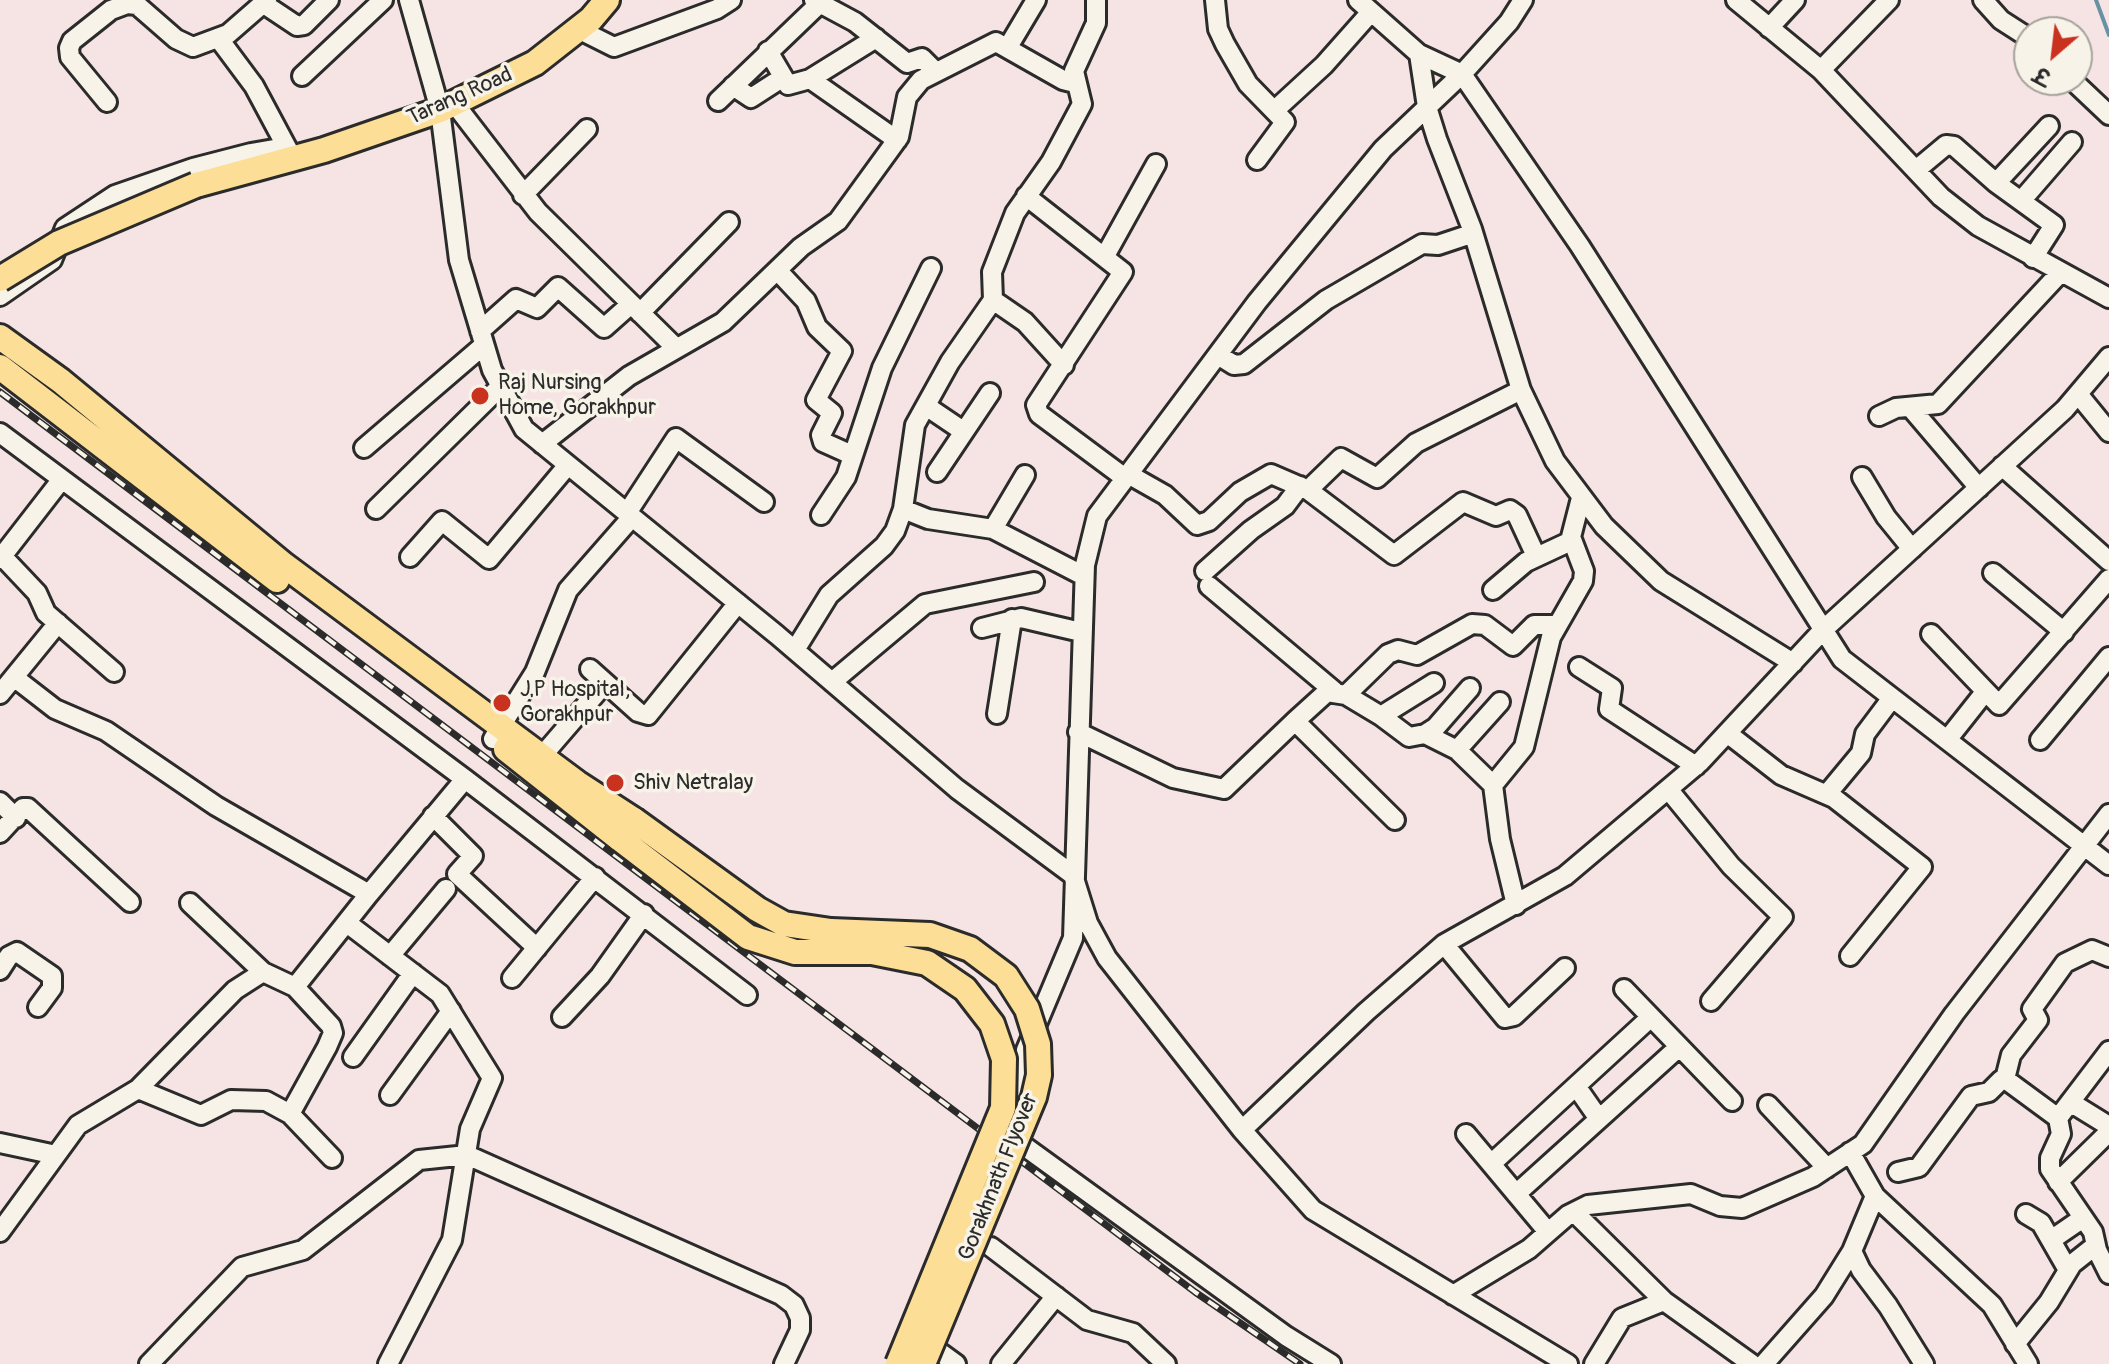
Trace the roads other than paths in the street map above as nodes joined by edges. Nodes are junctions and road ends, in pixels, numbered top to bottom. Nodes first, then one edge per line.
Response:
1 (329, 0) edge
2 (383, 0) edge
3 (409, 0) edge
4 (607, 0) edge
5 (731, 0) edge
6 (1036, 0) edge
7 (1215, 0) edge
8 (1736, 0) edge
9 (1795, 0) edge
10 (1889, 0) edge
11 (1983, 0) edge
12 (1095, 1) edge
13 (265, 2) edge
14 (816, 2) edge
15 (1519, 2) edge
16 (1364, 4) edge
17 (1769, 28) junction
18 (2013, 28) edge
19 (578, 29) junction
20 (876, 38) junction
21 (219, 39) junction
22 (1008, 47) junction
23 (768, 51) junction
24 (1419, 54) junction
25 (1821, 70) junction
26 (935, 71) junction
27 (1462, 74) junction
28 (302, 76) dead end
29 (782, 78) junction
30 (810, 79) junction
31 (1075, 83) junction
32 (733, 86) junction
33 (2089, 96) edge
34 (718, 101) dead end
35 (107, 102) dead end
36 (447, 106) junction
37 (1427, 107) junction
38 (1275, 110) junction
39 (2109, 115) edge
40 (2049, 126) dead end
41 (587, 129) dead end
42 (897, 140) junction
43 (2072, 142) dead end
44 (1257, 160) dead end
45 (284, 161) junction
46 (1156, 164) dead end
47 (1916, 170) junction
48 (1996, 183) junction
49 (523, 195) junction
50 (1026, 196) junction
51 (2021, 201) junction
52 (729, 222) dead end
53 (1471, 234) junction
54 (1105, 256) junction
55 (2033, 258) junction
56 (931, 268) dead end
57 (777, 270) junction
58 (2060, 273) junction
59 (0, 279) edge
60 (0, 296) edge
61 (2109, 298) edge
62 (993, 300) junction
63 (636, 308) junction
64 (0, 337) edge
65 (482, 338) junction
66 (676, 348) junction
67 (1218, 355) junction
68 (2109, 357) edge
69 (1064, 365) junction
70 (0, 367) edge
71 (501, 386) junction
72 (1521, 390) junction
73 (990, 393) dead end
74 (2078, 394) junction
75 (926, 406) junction
76 (1910, 407) junction
77 (1879, 416) dead end
78 (963, 431) junction
79 (2109, 432) edge
80 (0, 433) edge
81 (542, 444) junction
82 (364, 448) dead end
83 (852, 455) junction
84 (568, 465) junction
85 (2002, 466) junction
86 (937, 472) dead end
87 (1025, 475) dead end
88 (1127, 476) junction
89 (1862, 477) dead end
90 (62, 479) junction
91 (1304, 488) junction
92 (1979, 488) junction
93 (1581, 498) junction
94 (764, 502) dead end
95 (376, 509) dead end
96 (903, 509) junction
97 (630, 515) junction
98 (821, 515) dead end
99 (993, 529) junction
100 (1571, 541) junction
101 (1912, 549) junction
102 (1536, 556) junction
103 (410, 557) dead end
104 (1, 558) edge
105 (2109, 561) edge
106 (1993, 573) dead end
107 (1084, 576) junction
108 (2109, 579) edge
109 (1034, 582) dead end
110 (1493, 590) dead end
111 (738, 603) junction
112 (1012, 619) junction
113 (58, 623) junction
114 (1557, 625) junction
115 (982, 628) dead end
116 (1823, 630) junction
117 (1081, 632) junction
118 (2064, 632) junction
119 (1931, 634) dead end
120 (795, 650) junction
121 (2109, 657) edge
122 (1793, 663) junction
123 (1579, 667) dead end
124 (590, 669) dead end
125 (114, 672) dead end
126 (15, 678) junction
127 (832, 682) junction
128 (605, 683) junction
129 (1434, 683) dead end
130 (1470, 688) dead end
131 (1985, 692) junction
132 (1340, 693) junction
133 (0, 694) edge
134 (1892, 698) junction
135 (1500, 702) dead end
136 (997, 714) dead end
137 (1381, 716) junction
138 (1295, 721) junction
139 (1078, 732) junction
140 (498, 733) junction
141 (1727, 733) junction
142 (1425, 734) junction
143 (1947, 740) junction
144 (2040, 740) dead end
145 (1457, 750) junction
146 (542, 756) junction
147 (1696, 766) junction
148 (465, 779) junction
149 (1493, 785) junction
150 (1668, 789) junction
151 (1827, 794) junction
152 (0, 802) edge
153 (2109, 814) edge
154 (433, 816) junction
155 (16, 818) junction
156 (1395, 820) dead end
157 (627, 830) junction
158 (0, 833) edge
159 (2086, 845) junction
160 (2109, 865) edge
161 (1073, 875) junction
162 (595, 877) junction
163 (446, 889) dead end
164 (369, 894) junction
165 (130, 902) dead end
166 (190, 903) dead end
167 (1516, 905) junction
168 (644, 914) junction
169 (347, 923) junction
170 (1444, 944) junction
171 (537, 948) junction
172 (390, 956) junction
173 (1850, 956) dead end
174 (2109, 957) edge
175 (1565, 968) dead end
176 (0, 970) edge
177 (263, 972) junction
178 (413, 973) junction
179 (512, 978) dead end
180 (295, 987) junction
181 (1624, 989) dead end
182 (747, 995) dead end
183 (1711, 1001) dead end
184 (38, 1007) dead end
185 (451, 1011) junction
186 (562, 1017) dead end
187 (1651, 1017) junction
188 (1679, 1047) junction
189 (2109, 1051) edge
190 (353, 1057) dead end
191 (2005, 1079) junction
192 (1576, 1086) junction
193 (138, 1089) junction
194 (390, 1095) dead end
195 (1732, 1101) dead end
196 (2070, 1102) junction
197 (1768, 1105) dead end
198 (290, 1114) junction
199 (2058, 1118) junction
200 (1599, 1119) junction
201 (2109, 1126) edge
202 (1242, 1130) junction
203 (2109, 1132) edge
204 (1466, 1134) dead end
205 (0, 1143) edge
206 (1856, 1148) junction
207 (56, 1155) junction
208 (467, 1155) junction
209 (332, 1158) dead end
210 (1491, 1164) junction
211 (1827, 1168) junction
212 (1898, 1172) dead end
213 (2058, 1182) junction
214 (1516, 1194) junction
215 (1875, 1196) junction
216 (1574, 1212) junction
217 (2026, 1214) dead end
218 (2083, 1218) junction
219 (0, 1232) edge
220 (1548, 1232) junction
221 (2051, 1240) junction
222 (2096, 1245) junction
223 (991, 1247) dead end
224 (1852, 1251) junction
225 (2068, 1270) junction
226 (2109, 1274) edge
227 (1453, 1295) junction
228 (1056, 1296) junction
229 (1664, 1301) junction
230 (2015, 1344) junction
231 (1160, 1361) edge
232 (149, 1364) edge
233 (388, 1364) edge
234 (784, 1364) edge
235 (885, 1364) edge
236 (898, 1364) edge
237 (923, 1364) edge
238 (956, 1364) edge
239 (1001, 1364) edge
240 (1331, 1364) edge
241 (1568, 1364) edge
242 (1594, 1364) edge
243 (1752, 1364) edge
244 (1764, 1364) edge
245 (1924, 1364) edge
246 (2028, 1364) edge

1 - 13 street
2 - 28 street
3 - 36 street
4 - 19 main road, Tarang Road
5 - 19 street
6 - 22 street
7 - 38 street
8 - 17 street
9 - 17 street
10 - 25 street
11 - 18 street
12 - 31 street
13 - 21 street
14 - 20 street
14 - 23 street
15 - 27 street
16 - 24 street
16 - 38 street
17 - 25 street
19 - 36 main road, Tarang Road
20 - 26 street
20 - 30 street
21 - 35 street
21 - 45 street
22 - 26 street
22 - 31 street
23 - 29 street
23 - 32 street
24 - 27 street
24 - 37 street
25 - 47 street
26 - 42 street
27 - 37 street
27 - 116 street
29 - 30 street
29 - 32 street
30 - 42 street
31 - 50 street
32 - 34 street
33 - 39 street
36 - 45 main road, Tarang Road
36 - 49 street
36 - 65 street
37 - 53 street
37 - 67 street
38 - 44 street
40 - 48 street
41 - 49 street
42 - 57 street
43 - 51 street
45 - 59 main road, Tarang Road, bridge
45 - 60 street
46 - 54 street
47 - 48 street
47 - 55 street
48 - 51 street
49 - 63 street
50 - 54 street
50 - 62 street
51 - 55 street
52 - 63 street
53 - 67 street
53 - 72 street
54 - 69 street
55 - 58 street
56 - 83 street
57 - 66 street
57 - 83 street
58 - 61 street
58 - 76 street
62 - 69 street
62 - 75 street
63 - 65 street
63 - 66 street
64 - 140 main road
65 - 71 street
65 - 82 street
66 - 81 street
67 - 88 street
68 - 74 street
69 - 88 street
70 - 140 main road
71 - 81 street
71 - 95 street
72 - 91 street
72 - 93 street
73 - 78 street
74 - 79 street
74 - 85 street
75 - 78 street
75 - 96 street
76 - 77 street
76 - 92 street
78 - 86 street
80 - 90 street
81 - 84 street
83 - 98 street
84 - 97 street
84 - 103 street
85 - 92 street
85 - 105 street
87 - 99 street
88 - 91 street
88 - 107 street
89 - 101 street
90 - 104 street
90 - 148 street
91 - 102 street
91 - 132 street
92 - 101 street
93 - 100 street
93 - 122 street
94 - 97 street
96 - 99 street
96 - 120 street
97 - 111 street
97 - 140 street
99 - 107 street
100 - 102 street
100 - 114 street
101 - 116 street
102 - 110 street
104 - 113 street
106 - 118 street
107 - 117 street
108 - 118 street
109 - 127 street
111 - 120 street
111 - 128 street
112 - 115 street
112 - 117 street
112 - 136 street
113 - 125 street
113 - 126 street
114 - 132 street
114 - 149 street
116 - 122 street
116 - 134 street
117 - 139 street
118 - 131 street
119 - 131 street
120 - 127 street
121 - 144 street
122 - 141 street
123 - 147 street
124 - 128 street
126 - 133 street
126 - 164 street
127 - 161 street
128 - 146 street
129 - 137 street
130 - 142 street
131 - 143 street
132 - 137 street
132 - 138 street
134 - 143 street
134 - 151 street
135 - 145 street
137 - 142 street
138 - 139 street
138 - 156 street
139 - 161 street
140 - 146 main road
140 - 157 main road, Gorakhnath Flyover
141 - 147 street
141 - 151 street
142 - 145 street
143 - 159 street
145 - 149 street
146 - 157 main road
147 - 150 street
148 - 154 street
148 - 162 street
149 - 167 street
150 - 167 street
150 - 183 street
151 - 173 street
152 - 155 street
153 - 159 street
154 - 164 street
154 - 171 street
155 - 158 street
155 - 165 street
157 - 236 main road, Gorakhnath Flyover, bridge
157 - 237 main road, Gorakhnath Flyover, bridge
159 - 160 street
159 - 206 street
161 - 202 street
161 - 240 street
162 - 168 street
162 - 171 street
163 - 172 street
164 - 169 street
166 - 177 street
167 - 170 street
168 - 182 street
168 - 186 street
169 - 172 street
169 - 180 street
170 - 175 street
170 - 202 street
171 - 179 street
172 - 178 street
174 - 191 street
176 - 184 street
177 - 180 street
177 - 193 street
178 - 185 street
178 - 190 street
180 - 198 street
181 - 187 street
185 - 194 street
185 - 208 street
187 - 188 street
187 - 192 street
188 - 195 street
188 - 200 street
189 - 196 street
191 - 199 street
191 - 212 street
192 - 200 street
192 - 210 street
193 - 198 street
193 - 207 street
196 - 199 street
196 - 201 street
197 - 211 street
198 - 209 street
199 - 213 street
200 - 214 street
202 - 227 street
203 - 213 street
204 - 210 street
205 - 207 street
206 - 211 street
206 - 215 street
207 - 219 street
208 - 232 street
208 - 233 street
208 - 234 street
210 - 214 street
211 - 216 street
213 - 218 street
214 - 220 street
215 - 224 street
215 - 230 street
216 - 220 street
216 - 229 street
217 - 221 street
218 - 221 street
218 - 222 street
220 - 227 street
221 - 225 street
222 - 225 street
222 - 226 street
223 - 228 street
224 - 244 street
224 - 245 street
225 - 230 street
227 - 241 street
228 - 231 street
228 - 239 street
229 - 242 street
229 - 243 street
230 - 246 street
235 - 238 street

